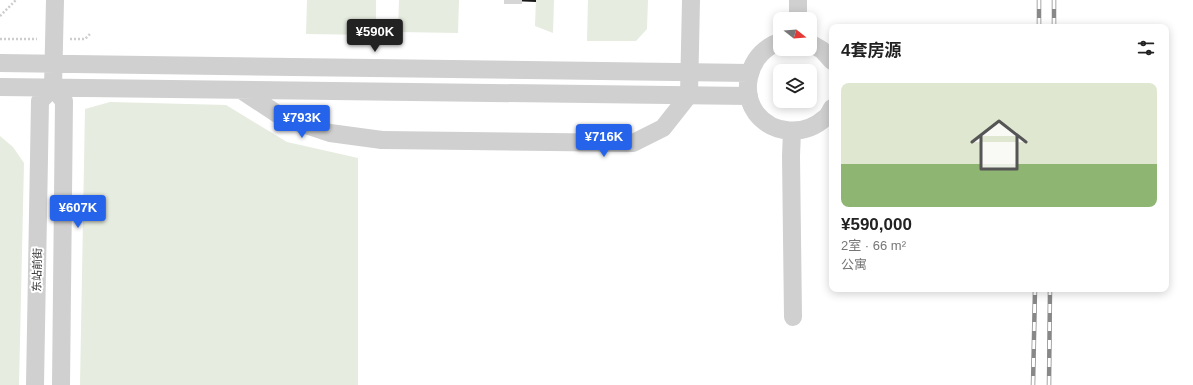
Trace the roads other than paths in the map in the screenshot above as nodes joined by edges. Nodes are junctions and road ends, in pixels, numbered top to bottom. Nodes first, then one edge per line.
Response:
1 (55, 0) edge
2 (691, 0) edge
3 (798, 0) edge
4 (798, 12) edge
5 (773, 45) edge
6 (817, 47) edge
7 (829, 58) edge
8 (0, 62) edge
9 (54, 63) junction
10 (750, 73) junction
11 (0, 87) edge
12 (53, 88) junction
13 (240, 90) junction
14 (749, 96) junction
15 (829, 113) edge
16 (792, 131) junction
17 (793, 317) dead end
18 (35, 385) edge
19 (61, 385) edge

1 - 9 street
2 - 13 street, bridge
3 - 4 street
5 - 10 street
6 - 7 street
8 - 9 street
9 - 10 street
9 - 12 street
10 - 14 street
11 - 12 street
12 - 13 street
12 - 18 street, 东站前街
12 - 19 street
13 - 14 street
14 - 16 street
15 - 16 street
16 - 17 street

